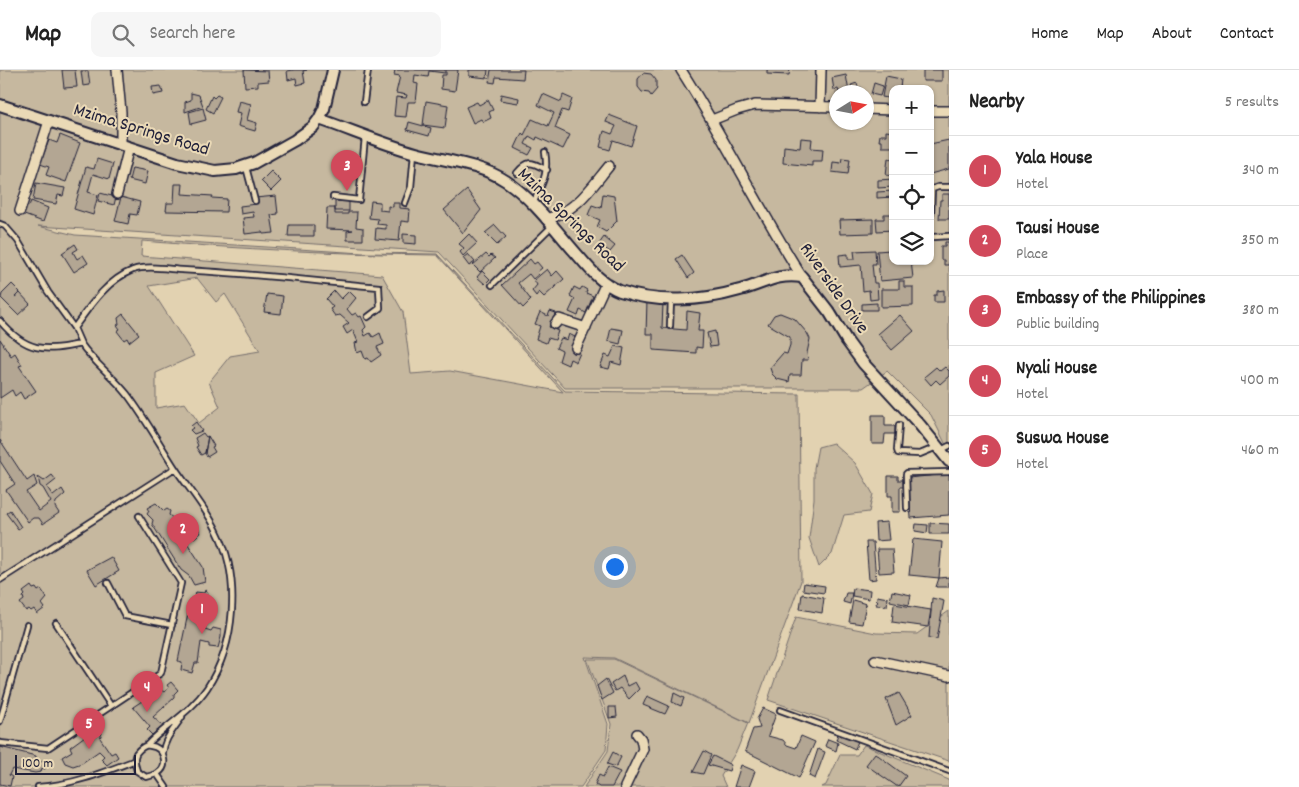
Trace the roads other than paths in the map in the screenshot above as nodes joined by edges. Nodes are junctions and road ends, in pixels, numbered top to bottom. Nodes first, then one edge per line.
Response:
1 (117, 70) edge
2 (333, 70) edge
3 (368, 70) edge
4 (680, 70) edge
5 (821, 70) edge
6 (364, 102) dead end
7 (0, 105) edge
8 (820, 107) junction
9 (829, 108) edge
10 (874, 109) edge
11 (889, 110) edge
12 (934, 111) edge
13 (949, 111) edge
14 (320, 119) junction
15 (712, 120) junction
16 (49, 121) junction
17 (365, 135) junction
18 (125, 145) junction
19 (544, 152) dead end
20 (414, 153) junction
21 (246, 166) junction
22 (610, 166) dead end
23 (547, 170) junction
24 (517, 173) dead end
25 (949, 187) edge
26 (934, 188) edge
27 (117, 194) dead end
28 (334, 197) dead end
29 (255, 201) dead end
30 (405, 203) dead end
31 (532, 205) junction
32 (20, 211) dead end
33 (549, 223) junction
34 (0, 224) edge
35 (949, 236) edge
36 (934, 237) edge
37 (802, 277) junction
38 (606, 283) junction
39 (492, 285) dead end
40 (672, 299) junction
41 (368, 316) dead end
42 (0, 321) edge
43 (555, 324) dead end
44 (670, 326) dead end
45 (74, 328) junction
46 (586, 328) junction
47 (81, 344) junction
48 (576, 348) dead end
49 (898, 425) dead end
50 (943, 447) edge
51 (949, 462) edge
52 (175, 468) junction
53 (949, 472) edge
54 (907, 508) dead end
55 (139, 516) dead end
56 (0, 580) edge
57 (108, 583) dead end
58 (56, 623) dead end
59 (27, 625) dead end
60 (172, 625) junction
61 (875, 660) dead end
62 (949, 676) edge
63 (111, 706) junction
64 (780, 710) dead end
65 (184, 714) junction
66 (0, 721) edge
67 (637, 734) dead end
68 (0, 743) edge
69 (147, 746) junction
70 (163, 754) junction
71 (133, 760) junction
72 (949, 771) edge
73 (157, 774) junction
74 (38, 787) edge
75 (166, 787) edge
76 (625, 787) edge

1 - 18 street
2 - 14 street
3 - 6 lane
4 - 15 street, Riverside Drive
5 - 8 street
7 - 16 street, Mzima Springs Road
8 - 9 street
8 - 15 street
10 - 11 street
12 - 13 street
14 - 17 street, Mzima Springs Road
14 - 21 street, Mzima Springs Road
15 - 37 street, Riverside Drive
16 - 18 street, Mzima Springs Road
16 - 32 street
17 - 20 street, Mzima Springs Road
17 - 28 lane
18 - 21 street, Mzima Springs Road
18 - 27 street
19 - 23 lane
20 - 30 lane
20 - 31 street, Mzima Springs Road
21 - 29 lane
22 - 33 street
23 - 24 lane
23 - 31 lane
25 - 26 lane
31 - 33 street, Mzima Springs Road
33 - 38 street, Mzima Springs Road
33 - 39 lane
34 - 45 lane
35 - 36 lane
37 - 40 street, Mzima Springs Road
37 - 50 street, Riverside Drive
38 - 40 street, Mzima Springs Road
38 - 46 street
40 - 44 lane
41 - 45 lane
42 - 47 lane
43 - 46 street
45 - 47 lane
46 - 48 street
47 - 52 lane
49 - 50 lane
50 - 51 street, Riverside Drive
52 - 56 lane
52 - 65 lane
53 - 54 lane
55 - 60 lane
57 - 60 lane
58 - 63 lane
59 - 66 lane
60 - 63 lane
61 - 62 street
63 - 68 lane
64 - 72 lane
65 - 69 lane
65 - 70 lane
67 - 76 street
69 - 70 lane
69 - 71 lane
70 - 73 lane
71 - 73 lane
71 - 74 lane
73 - 75 lane

